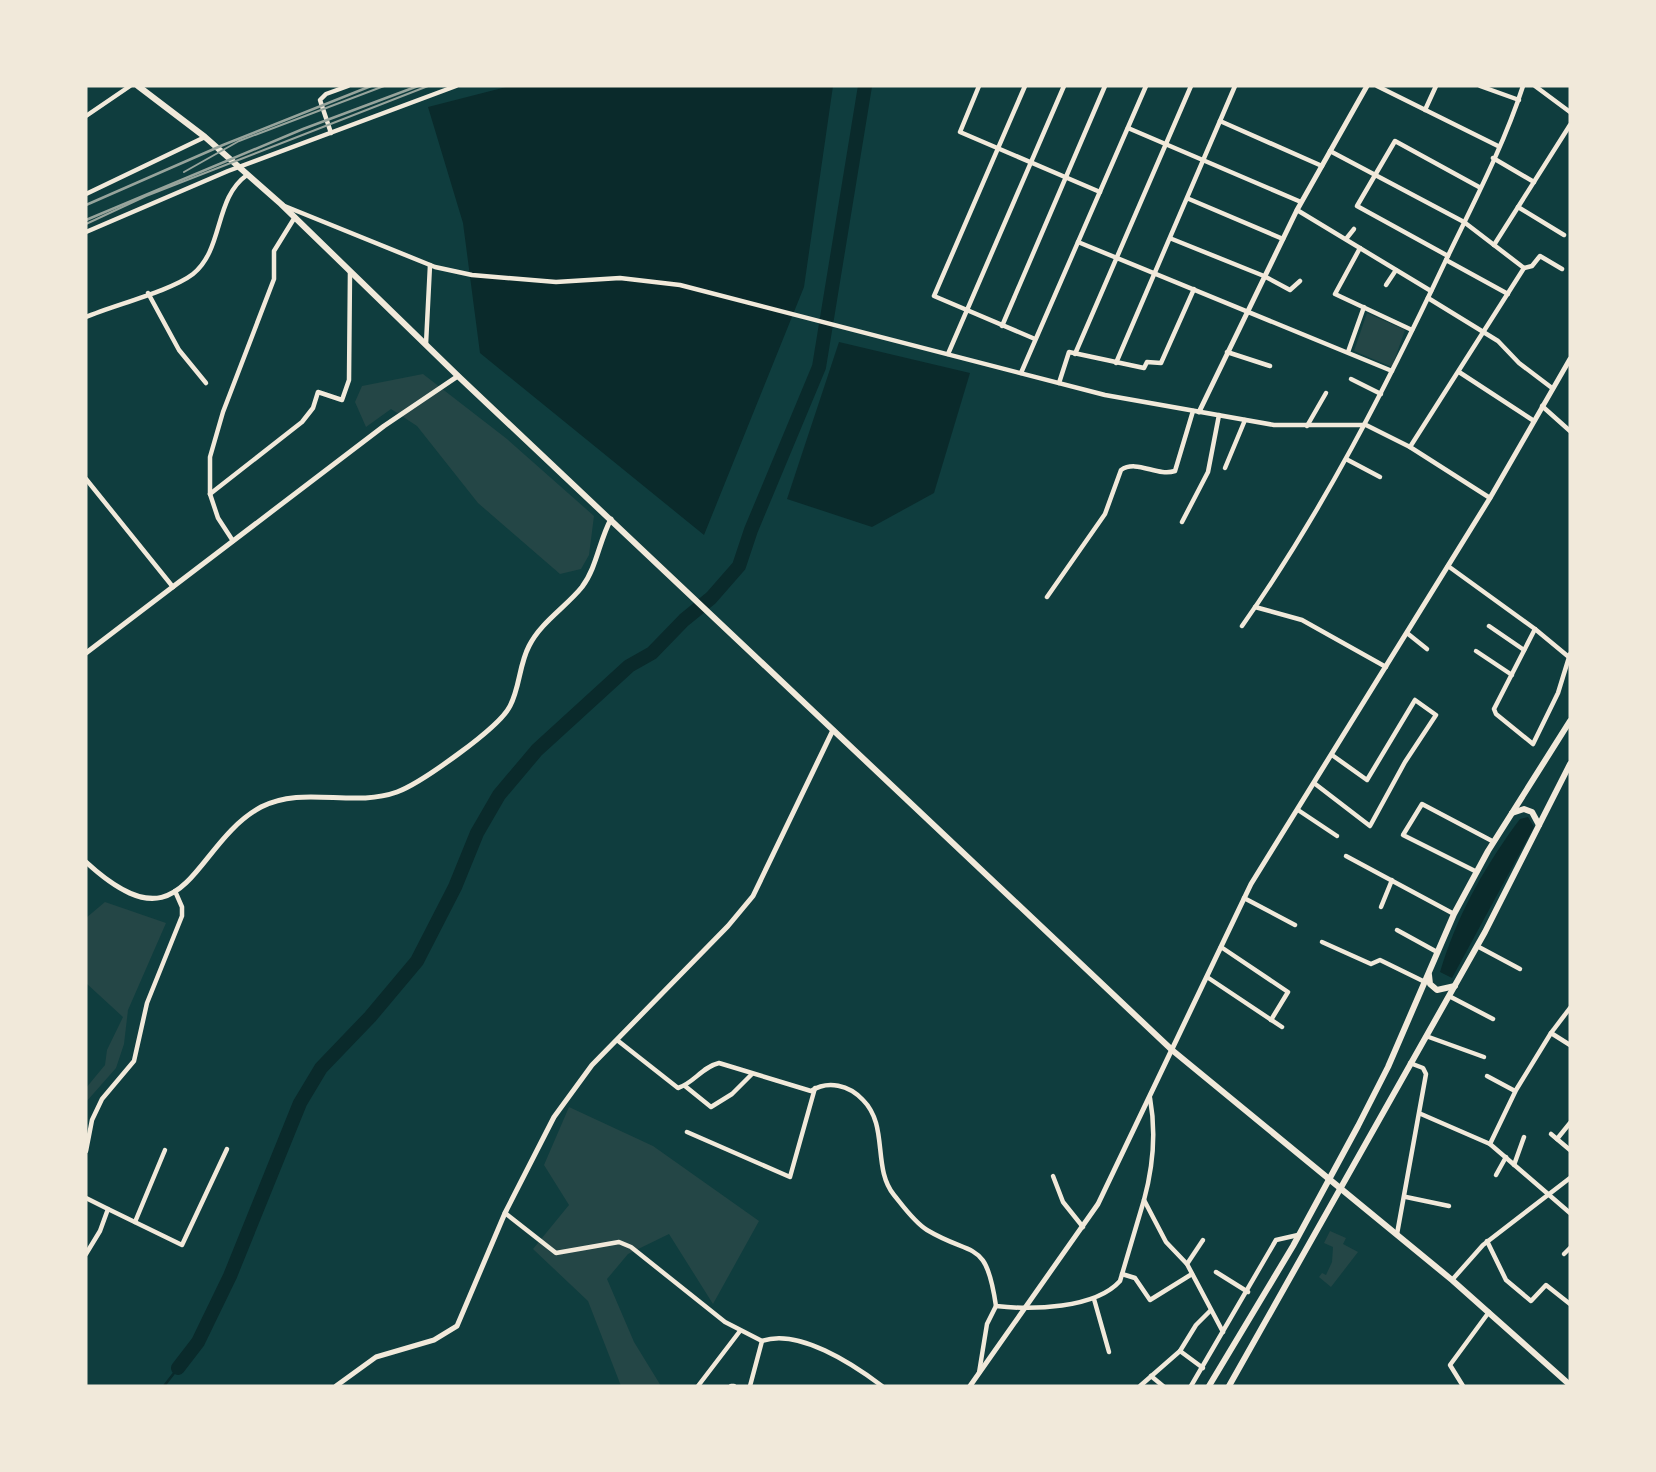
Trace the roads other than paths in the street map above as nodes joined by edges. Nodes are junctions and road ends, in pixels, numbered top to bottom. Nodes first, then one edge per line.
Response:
1 (130, 86) edge
2 (138, 86) edge
3 (348, 86) edge
4 (456, 86) edge
5 (979, 86) edge
6 (1024, 86) edge
7 (1064, 86) edge
8 (1105, 86) edge
9 (1146, 86) edge
10 (1191, 86) edge
11 (1235, 86) edge
12 (1367, 86) edge
13 (1377, 86) edge
14 (1436, 86) edge
15 (1480, 86) edge
16 (1523, 86) edge
17 (1535, 86) edge
18 (1519, 100) junction
19 (1425, 110) junction
20 (1570, 112) edge
21 (86, 116) edge
22 (1220, 121) junction
23 (1570, 125) edge
24 (1128, 128) junction
25 (331, 132) junction
26 (205, 137) junction
27 (1166, 143) junction
28 (1498, 146) junction
29 (998, 147) junction
30 (1331, 151) junction
31 (1493, 158) junction
32 (1205, 159) junction
33 (1032, 162) junction
34 (1322, 166) junction
35 (241, 168) junction
36 (1374, 173) junction
37 (248, 175) junction
38 (1065, 177) junction
39 (1534, 182) junction
40 (1479, 187) junction
41 (1100, 192) junction
42 (86, 194) edge
43 (1189, 199) junction
44 (1301, 202) junction
45 (281, 204) junction
46 (1518, 207) junction
47 (1297, 210) junction
48 (295, 217) junction
49 (1464, 222) junction
50 (1354, 229) dead end
51 (86, 232) edge
52 (1564, 235) dead end
53 (1172, 239) junction
54 (1283, 239) junction
55 (1346, 239) junction
56 (1078, 242) junction
57 (1494, 245) junction
58 (1360, 248) junction
59 (1117, 257) junction
60 (1447, 258) junction
61 (430, 265) junction
62 (1524, 268) junction
63 (1562, 269) dead end
64 (350, 270) junction
65 (1395, 270) junction
66 (1156, 274) junction
67 (1264, 276) junction
68 (1300, 281) dead end
69 (1386, 285) dead end
70 (1194, 289) junction
71 (1431, 291) junction
72 (148, 293) junction
73 (1508, 294) junction
74 (1428, 298) junction
75 (1364, 307) junction
76 (967, 311) junction
77 (1247, 311) junction
78 (86, 317) edge
79 (1002, 326) junction
80 (1412, 330) junction
81 (1484, 333) junction
82 (1035, 339) junction
83 (426, 344) junction
84 (1227, 352) junction
85 (1348, 352) junction
86 (948, 354) junction
87 (1075, 354) junction
88 (1570, 359) edge
89 (1116, 363) junction
90 (1270, 366) dead end
91 (1392, 372) junction
92 (1459, 372) junction
93 (1021, 373) junction
94 (458, 376) junction
95 (1351, 379) dead end
96 (206, 383) dead end
97 (1059, 383) junction
98 (1552, 388) junction
99 (1326, 393) dead end
100 (1381, 394) junction
101 (1542, 406) junction
102 (1196, 411) junction
103 (1219, 415) junction
104 (1245, 419) junction
105 (1534, 421) junction
106 (1366, 425) junction
107 (1306, 427) junction
108 (1570, 431) edge
109 (1410, 447) junction
110 (1346, 459) junction
111 (1225, 468) dead end
112 (1380, 477) dead end
113 (86, 479) edge
114 (210, 494) junction
115 (1490, 498) junction
116 (611, 519) junction
117 (1182, 522) dead end
118 (233, 541) junction
119 (1448, 566) junction
120 (173, 587) junction
121 (1047, 597) dead end
122 (1255, 607) junction
123 (1242, 626) dead end
124 (1489, 626) dead end
125 (1535, 629) junction
126 (1407, 633) junction
127 (1427, 649) dead end
128 (1524, 650) junction
129 (1476, 651) dead end
130 (86, 653) edge
131 (1570, 656) edge
132 (1386, 667) junction
133 (1512, 675) junction
134 (1570, 721) edge
135 (833, 730) junction
136 (1332, 755) junction
137 (1570, 764) edge
138 (1314, 783) junction
139 (1298, 810) junction
140 (1513, 813) junction
141 (1539, 825) junction
142 (1337, 836) dead end
143 (1494, 842) junction
144 (1346, 856) dead end
145 (86, 862) edge
146 (1477, 872) junction
147 (1392, 880) junction
148 (175, 891) junction
149 (1244, 898) junction
150 (1381, 907) dead end
151 (1454, 914) junction
152 (1295, 925) dead end
153 (1397, 930) dead end
154 (1322, 942) dead end
155 (1477, 946) junction
156 (1220, 947) junction
157 (1437, 952) junction
158 (1520, 969) dead end
159 (1428, 973) junction
160 (1206, 977) junction
161 (1424, 982) junction
162 (1455, 986) junction
163 (1449, 996) junction
164 (1570, 1008) edge
165 (1493, 1019) dead end
166 (1271, 1020) junction
167 (1282, 1027) dead end
168 (1551, 1033) junction
169 (1426, 1036) junction
170 (617, 1040) junction
171 (1570, 1045) edge
172 (1172, 1050) junction
173 (1484, 1057) dead end
174 (1409, 1062) junction
175 (752, 1073) junction
176 (1487, 1076) dead end
177 (685, 1086) junction
178 (815, 1088) junction
179 (1515, 1091) junction
180 (1150, 1098) junction
181 (1421, 1114) junction
182 (1570, 1123) edge
183 (687, 1132) dead end
184 (1552, 1134) dead end
185 (1524, 1138) dead end
186 (1557, 1139) junction
187 (1490, 1144) junction
188 (227, 1149) dead end
189 (165, 1150) dead end
190 (1570, 1150) edge
191 (86, 1152) edge
192 (1506, 1157) junction
193 (1514, 1165) junction
194 (1496, 1175) dead end
195 (1053, 1176) dead end
196 (1328, 1178) junction
197 (1570, 1178) edge
198 (1339, 1188) junction
199 (1548, 1194) junction
200 (1406, 1197) junction
201 (86, 1198) edge
202 (1144, 1200) junction
203 (1449, 1206) dead end
204 (108, 1209) junction
205 (505, 1213) junction
206 (1570, 1213) edge
207 (135, 1222) junction
208 (1083, 1227) junction
209 (1298, 1235) junction
210 (1397, 1235) junction
211 (1203, 1240) dead end
212 (1488, 1241) junction
213 (1570, 1248) edge
214 (86, 1254) edge
215 (1564, 1254) dead end
216 (1187, 1264) junction
217 (1216, 1272) dead end
218 (1122, 1274) junction
219 (1192, 1274) junction
220 (1452, 1280) junction
221 (1248, 1292) junction
222 (1094, 1299) junction
223 (1570, 1304) edge
224 (996, 1306) junction
225 (1026, 1309) junction
226 (1210, 1311) junction
227 (1489, 1312) junction
228 (740, 1331) junction
229 (1223, 1332) junction
230 (762, 1341) junction
231 (1180, 1351) junction
232 (1109, 1352) dead end
233 (1230, 1354) junction
234 (1244, 1361) junction
235 (1222, 1367) junction
236 (1203, 1368) junction
237 (979, 1374) junction
238 (1235, 1375) junction
239 (1151, 1377) junction
240 (1570, 1385) edge
241 (336, 1386) edge
242 (698, 1386) edge
243 (750, 1386) edge
244 (881, 1386) edge
245 (970, 1386) edge
246 (1140, 1386) edge
247 (1163, 1386) edge
248 (1191, 1386) edge
249 (1209, 1386) edge
250 (1229, 1386) edge
251 (1463, 1386) edge

1 - 21 street
2 - 26 main road
3 - 25 street
4 - 25 street
5 - 29 street
6 - 29 street
7 - 33 street
8 - 38 street
9 - 24 street
10 - 27 street
11 - 22 street
12 - 30 street
13 - 19 street
14 - 19 street
15 - 18 street
16 - 18 street
17 - 20 street
18 - 28 street
19 - 28 street
22 - 32 street
22 - 34 street
23 - 39 street
24 - 27 street
24 - 41 street
25 - 35 street
26 - 35 main road
26 - 42 street
27 - 32 street
27 - 59 street
28 - 31 street
29 - 33 street
29 - 76 street
30 - 34 street
30 - 36 street
31 - 39 street
31 - 40 street
32 - 43 street
32 - 44 street
33 - 38 street
33 - 76 street
34 - 44 street
35 - 37 main road
35 - 51 street
36 - 40 street
36 - 49 street
36 - 60 street
37 - 45 main road
37 - 72 street
38 - 41 street
38 - 79 street
39 - 46 street
40 - 49 street
41 - 56 street
43 - 53 street
43 - 54 street
44 - 47 street
45 - 48 main road
45 - 61 street
46 - 52 street
46 - 57 street
47 - 54 street
47 - 55 street
48 - 64 main road
48 - 114 street
49 - 57 street
49 - 60 street
50 - 55 street
53 - 66 street
53 - 67 street
54 - 67 street
55 - 58 street
56 - 59 street
56 - 82 street
57 - 62 street
58 - 65 street
58 - 75 street
59 - 66 street
59 - 87 street
60 - 71 street
60 - 73 street
61 - 83 street
61 - 86 street
62 - 63 street
62 - 73 street
64 - 83 main road
64 - 114 street
65 - 69 street
65 - 71 street
66 - 70 street
66 - 89 street
67 - 68 street
67 - 77 street
70 - 77 street
70 - 89 street
71 - 74 street
72 - 78 street
72 - 96 street
73 - 81 street
74 - 80 street
74 - 81 street
75 - 80 street
75 - 85 street
76 - 79 street
76 - 86 street
77 - 84 street
77 - 85 street
79 - 82 street
80 - 91 street
81 - 92 street
81 - 98 street
82 - 93 street
83 - 94 main road
84 - 90 street
84 - 102 street
85 - 91 street
86 - 93 street
87 - 89 street
87 - 97 street
88 - 98 street
91 - 100 street
92 - 105 street
92 - 109 street
93 - 97 street
94 - 116 main road
94 - 118 street
95 - 100 street
97 - 102 street
98 - 101 street
99 - 107 street
100 - 106 street
101 - 105 street
101 - 108 street
102 - 103 street
102 - 121 street
103 - 104 street
103 - 117 street
104 - 107 street
104 - 111 street
105 - 115 street
106 - 107 street
106 - 109 street
106 - 110 street
109 - 115 street
110 - 112 street
110 - 122 street
113 - 120 street
114 - 118 street
115 - 119 street
116 - 135 main road
116 - 148 street
118 - 120 street
119 - 125 street
119 - 126 street
120 - 130 street
122 - 123 street
122 - 132 street
124 - 128 street
125 - 128 street
125 - 131 street
126 - 127 street
126 - 132 street
128 - 133 street
129 - 133 street
131 - 133 street
132 - 136 street
134 - 140 main road
135 - 170 street
135 - 172 main road
136 - 138 street
136 - 138 street
137 - 141 main road
138 - 139 street
139 - 142 street
139 - 149 street
140 - 141 main road
140 - 143 main road
141 - 155 main road
143 - 146 main road
143 - 146 street
144 - 147 street
145 - 148 street
146 - 151 main road
147 - 150 street
147 - 151 street
148 - 191 street
149 - 152 street
149 - 156 street
151 - 157 main road
153 - 157 street
154 - 161 street
155 - 158 street
155 - 162 main road
156 - 160 street
156 - 166 street
157 - 159 main road
159 - 161 main road
159 - 162 main road
160 - 166 street
160 - 172 street
161 - 196 main road
162 - 163 main road
163 - 165 street
163 - 169 main road
164 - 168 street
166 - 167 street
168 - 171 street
168 - 179 street
169 - 173 street
169 - 174 main road
170 - 177 street
170 - 205 street
172 - 180 street
172 - 196 main road
174 - 181 street
174 - 198 main road
175 - 177 street
175 - 177 street
175 - 178 street
176 - 179 street
178 - 183 street
178 - 224 street
179 - 187 street
180 - 202 street
180 - 208 street
181 - 187 street
181 - 200 street
182 - 186 street
184 - 186 street
185 - 193 street
186 - 190 street
187 - 192 street
188 - 207 street
189 - 207 street
192 - 193 street
192 - 194 street
193 - 199 street
195 - 208 street
196 - 198 main road
196 - 209 main road
197 - 199 street
198 - 210 main road
198 - 234 main road
199 - 206 street
199 - 212 street
200 - 203 street
200 - 210 street
201 - 204 street
202 - 216 street
202 - 218 street
204 - 207 street
204 - 214 street
205 - 228 street
205 - 241 street
208 - 225 street
209 - 221 street
209 - 233 main road
210 - 220 main road
211 - 216 street
212 - 220 street
212 - 223 street
213 - 215 street
216 - 219 street
217 - 221 street
218 - 219 street
218 - 222 street
219 - 226 street
220 - 227 main road
221 - 229 street
222 - 225 street
222 - 232 street
224 - 225 street
224 - 237 street
225 - 237 street
226 - 229 street
226 - 231 street
227 - 240 main road
227 - 251 street
228 - 230 street
228 - 242 street
229 - 236 street
230 - 243 street
230 - 244 street
231 - 236 street
231 - 239 street
233 - 234 main road
233 - 235 main road
234 - 238 main road
235 - 238 main road
235 - 249 main road
236 - 248 street
237 - 245 street
238 - 250 main road
239 - 246 street
239 - 247 street

